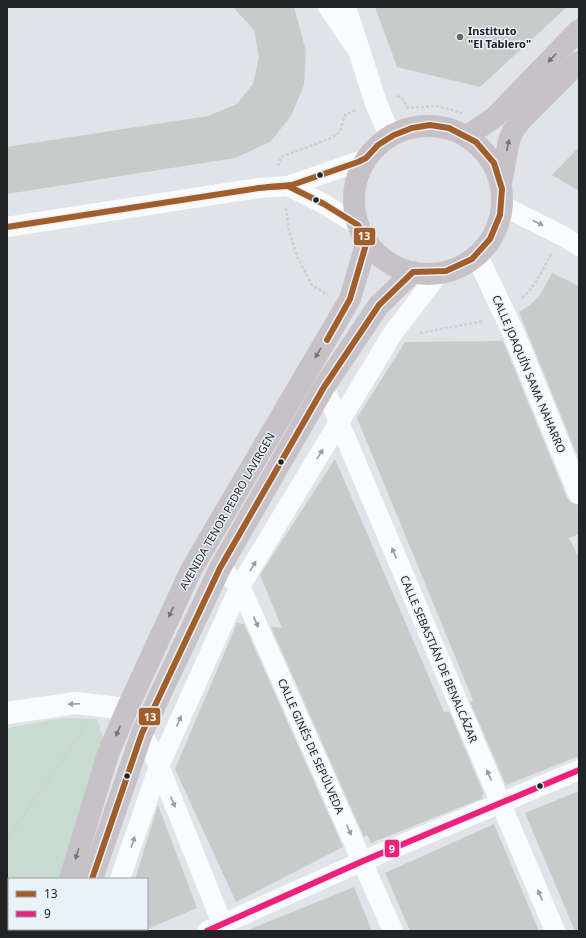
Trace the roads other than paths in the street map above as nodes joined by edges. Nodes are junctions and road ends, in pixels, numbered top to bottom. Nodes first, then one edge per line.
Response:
1 (328, 7) edge
2 (345, 7) edge
3 (579, 30) edge
4 (360, 53) junction
5 (579, 62) edge
6 (390, 136) junction
7 (467, 136) junction
8 (366, 159) junction
9 (501, 184) junction
10 (288, 186) junction
11 (503, 206) junction
12 (7, 227) edge
13 (362, 233) junction
14 (579, 246) edge
15 (477, 256) junction
16 (413, 272) junction
17 (439, 273) junction
18 (324, 387) junction
19 (339, 423) junction
20 (579, 494) edge
21 (220, 568) junction
22 (240, 586) junction
23 (127, 709) junction
24 (7, 713) edge
25 (142, 733) junction
26 (159, 766) junction
27 (579, 770) edge
28 (501, 804) junction
29 (363, 861) junction
30 (70, 878) edge
31 (92, 878) edge
32 (120, 878) edge
33 (218, 929) edge
34 (393, 931) edge
35 (555, 931) edge

1 - 4 street
2 - 4 street
3 -> 7 main road
4 - 6 street
9 -> 5 main road
6 - 7 main road
6 - 8 main road
7 - 9 main road
8 - 10 street
8 - 13 main road
9 - 11 main road
10 - 12 street
10 - 13 street
11 -> 14 street
11 - 15 main road
13 - 16 main road
13 -> 23 main road, AVENIDA TENOR PEDRO LAVIRGEN
15 - 17 main road
15 - 20 street, CALLE JOAQUÍN SAMA NAHARRO
16 - 17 main road
16 - 18 main road, AVENIDA TENOR PEDRO LAVIRGEN
17 - 19 street
18 - 19 street, CALLE SEBASTIÁN DE BENALCÁZAR
18 - 21 main road, AVENIDA TENOR PEDRO LAVIRGEN
22 -> 19 street
28 -> 19 street, CALLE SEBASTIÁN DE BENALCÁZAR
21 - 22 street, CALLE GINÉS DE SEPÚLVEDA
21 - 25 main road, AVENIDA TENOR PEDRO LAVIRGEN
26 -> 22 street
22 -> 29 street, CALLE GINÉS DE SEPÚLVEDA
23 -> 24 street
23 -> 30 main road, AVENIDA TENOR PEDRO LAVIRGEN
25 - 26 street
25 - 31 main road, AVENIDA TENOR PEDRO LAVIRGEN
32 -> 26 street
26 -> 33 street
27 - 28 street
28 - 29 street
35 -> 28 street, CALLE SEBASTIÁN DE BENALCÁZAR
29 - 33 street
29 - 34 street, CALLE GINÉS DE SEPÚLVEDA

